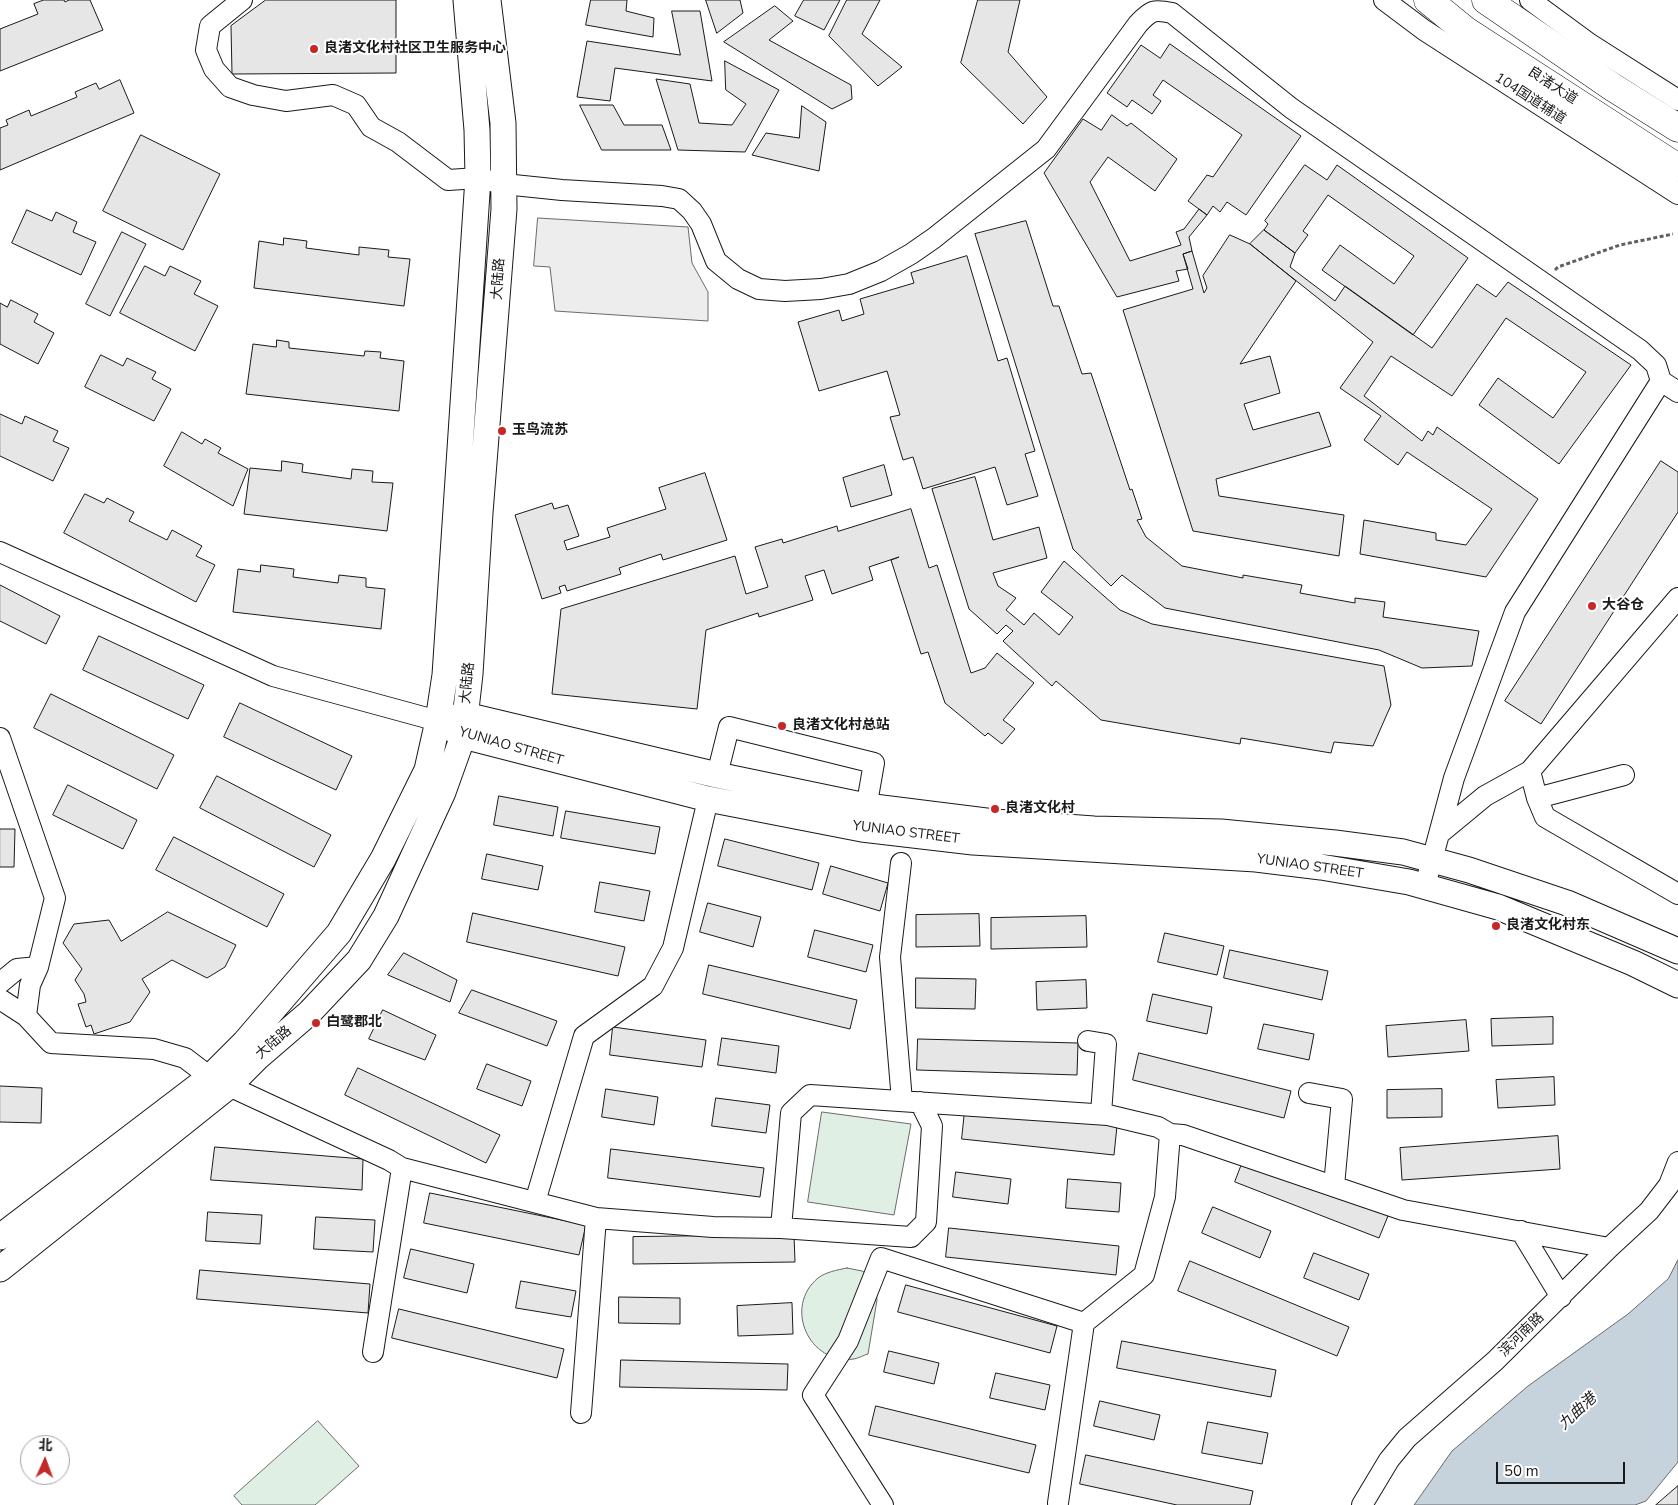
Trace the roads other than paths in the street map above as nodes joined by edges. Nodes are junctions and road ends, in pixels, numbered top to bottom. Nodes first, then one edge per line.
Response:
1 (242, 0) edge
2 (466, 0) edge
3 (488, 0) edge
4 (1384, 0) edge
5 (1428, 0) edge
6 (1486, 0) edge
7 (1530, 0) edge
8 (1678, 100) edge
9 (1678, 128) edge
10 (1678, 168) edge
11 (478, 178) junction
12 (504, 184) junction
13 (1678, 194) edge
14 (1661, 381) junction
15 (1678, 392) edge
16 (0, 552) edge
17 (1678, 598) edge
18 (438, 721) junction
19 (464, 725) junction
20 (0, 738) edge
21 (1530, 770) junction
22 (717, 774) junction
23 (1624, 775) dead end
24 (1537, 798) junction
25 (705, 812) dead end
26 (864, 817) junction
27 (1440, 834) junction
28 (1433, 859) junction
29 (901, 863) dead end
30 (1425, 886) junction
31 (1678, 894) edge
32 (1678, 951) edge
33 (38, 967) junction
34 (0, 984) edge
35 (1678, 985) edge
36 (0, 999) edge
37 (26, 1016) junction
38 (1088, 1042) dead end
39 (219, 1082) junction
40 (1309, 1093) dead end
41 (911, 1102) junction
42 (1100, 1114) junction
43 (1170, 1134) junction
44 (1678, 1162) edge
45 (402, 1168) junction
46 (1334, 1186) junction
47 (535, 1202) junction
48 (596, 1218) junction
49 (781, 1228) junction
50 (1521, 1231) junction
51 (0, 1237) edge
52 (1610, 1248) junction
53 (0, 1269) edge
54 (1561, 1297) junction
55 (1084, 1323) junction
56 (373, 1352) dead end
57 (581, 1413) dead end
58 (1058, 1503) dead end
59 (883, 1505) edge
60 (1362, 1505) edge

1 - 11 street
2 - 11 main road, 大陆路
3 - 12 main road, 大陆路
4 - 13 street, 104国道辅道
5 - 10 highway, 良渚大道
6 - 9 highway
7 - 8 street
11 - 12 street
11 - 18 main road, 大陆路
12 - 14 street
12 - 19 main road, 大陆路
14 - 15 street
14 - 27 street
16 - 18 street
17 - 21 street
18 - 19 main road, YUNIAO STREET
18 - 39 main road, 大陆路
19 - 22 main road, YUNIAO STREET
19 - 26 main road, YUNIAO STREET
19 - 39 main road, 大陆路
20 - 33 street
21 - 24 street
21 - 27 street
22 - 26 main road, YUNIAO STREET
22 - 26 street
23 - 24 street
24 - 31 street
25 - 47 street
26 - 28 main road, YUNIAO STREET
26 - 30 main road, YUNIAO STREET
27 - 28 street
28 - 30 street
28 - 32 main road, YUNIAO STREET
29 - 41 street
30 - 35 main road, YUNIAO STREET
33 - 34 street
33 - 37 street
36 - 37 street
37 - 39 street
38 - 42 street
39 - 45 street
39 - 51 main road, 大陆路
39 - 53 main road, 大陆路
40 - 46 street
41 - 42 street
41 - 49 street
41 - 49 street
42 - 43 street
43 - 46 street
43 - 55 street
44 - 52 street, 滨河南路
45 - 47 street
45 - 56 street
46 - 50 street
47 - 48 street
48 - 49 street
48 - 57 street
50 - 52 street
50 - 54 street
52 - 54 street, 滨河南路
54 - 60 street, 滨河南路
55 - 58 street
55 - 59 street

